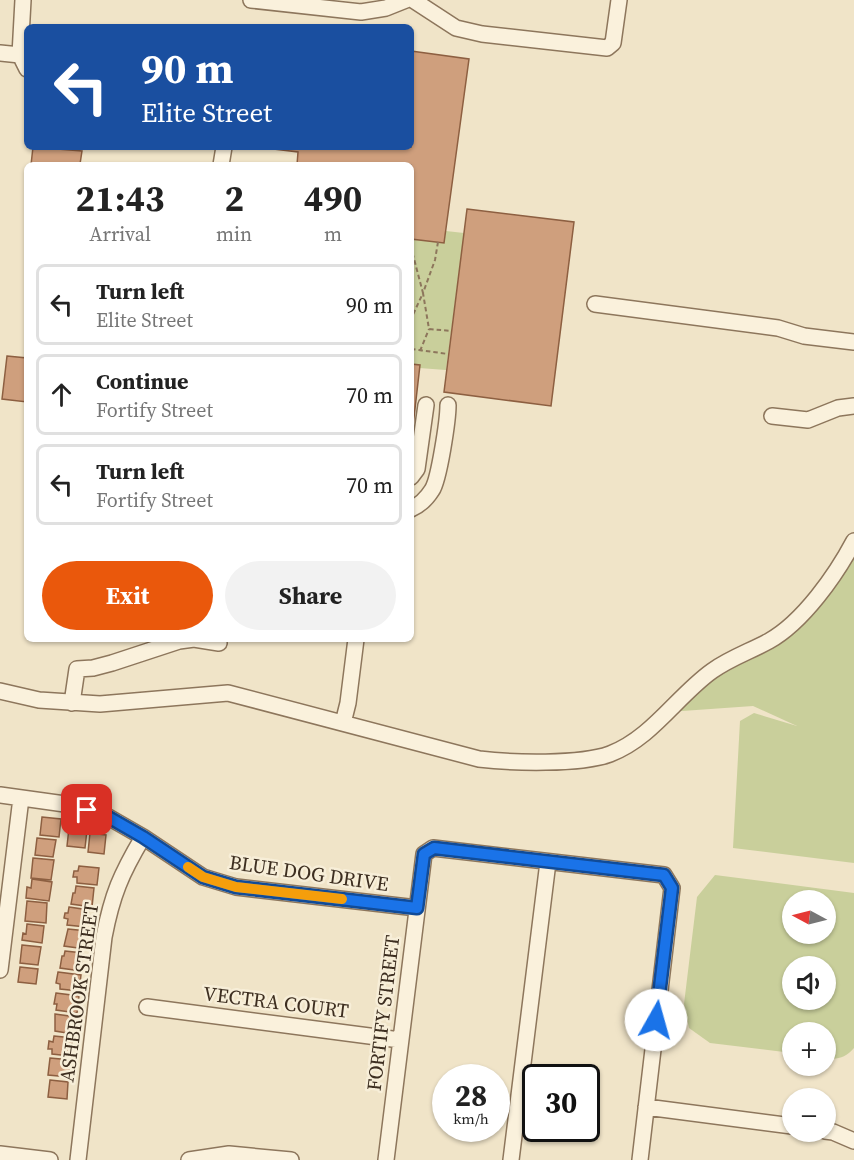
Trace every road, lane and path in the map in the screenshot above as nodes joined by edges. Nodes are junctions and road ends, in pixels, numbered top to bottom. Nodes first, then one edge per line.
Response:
1 (23, 0) edge
2 (251, 0) edge
3 (406, 0) edge
4 (413, 0) edge
5 (619, 0) edge
6 (0, 53) edge
7 (24, 62) edge
8 (438, 242) dead end
9 (414, 259) edge
10 (423, 294) junction
11 (596, 304) dead end
12 (414, 313) edge
13 (429, 329) junction
14 (451, 332) dead end
15 (854, 342) edge
16 (414, 350) edge
17 (420, 351) junction
18 (448, 354) dead end
19 (426, 405) dead end
20 (448, 405) dead end
21 (854, 406) edge
22 (772, 416) dead end
23 (414, 473) edge
24 (414, 508) edge
25 (854, 541) edge
26 (173, 642) edge
27 (213, 642) edge
28 (356, 642) edge
29 (219, 643) dead end
30 (0, 691) edge
31 (72, 703) junction
32 (343, 723) junction
33 (0, 795) edge
34 (21, 798) junction
35 (143, 837) junction
36 (548, 862) junction
37 (417, 908) junction
38 (0, 970) edge
39 (147, 1007) dead end
40 (400, 1040) junction
41 (646, 1107) junction
42 (782, 1125) edge
43 (836, 1133) edge
44 (854, 1141) edge
45 (0, 1154) edge
46 (50, 1160) edge
47 (78, 1160) edge
48 (189, 1160) edge
49 (291, 1160) edge
50 (386, 1160) edge
51 (511, 1160) edge
52 (640, 1160) edge

1 - 7 street
2 - 3 street
4 - 5 street
6 - 7 street
8 - 10 path
9 - 10 path
10 - 12 path
10 - 13 path
11 - 15 street
13 - 14 path
13 - 17 path
16 - 17 path
17 - 18 path
19 - 23 street
20 - 24 street
21 - 22 street
25 - 32 street
26 - 31 street
27 - 29 street
28 - 32 street
30 - 31 street
31 - 32 street
33 - 34 street, BLUE DOG DRIVE
34 - 35 street, BLUE DOG DRIVE
34 - 38 street
35 - 37 street, BLUE DOG DRIVE
35 - 47 street, ASHBROOK STREET
36 - 37 street, FORTIFY STREET
36 - 41 street
36 - 51 street
37 - 40 street, FORTIFY STREET
39 - 40 street, VECTRA COURT
40 - 50 street, FORTIFY STREET
41 - 42 street
41 - 52 street
43 - 44 street
45 - 46 street
48 - 49 street

